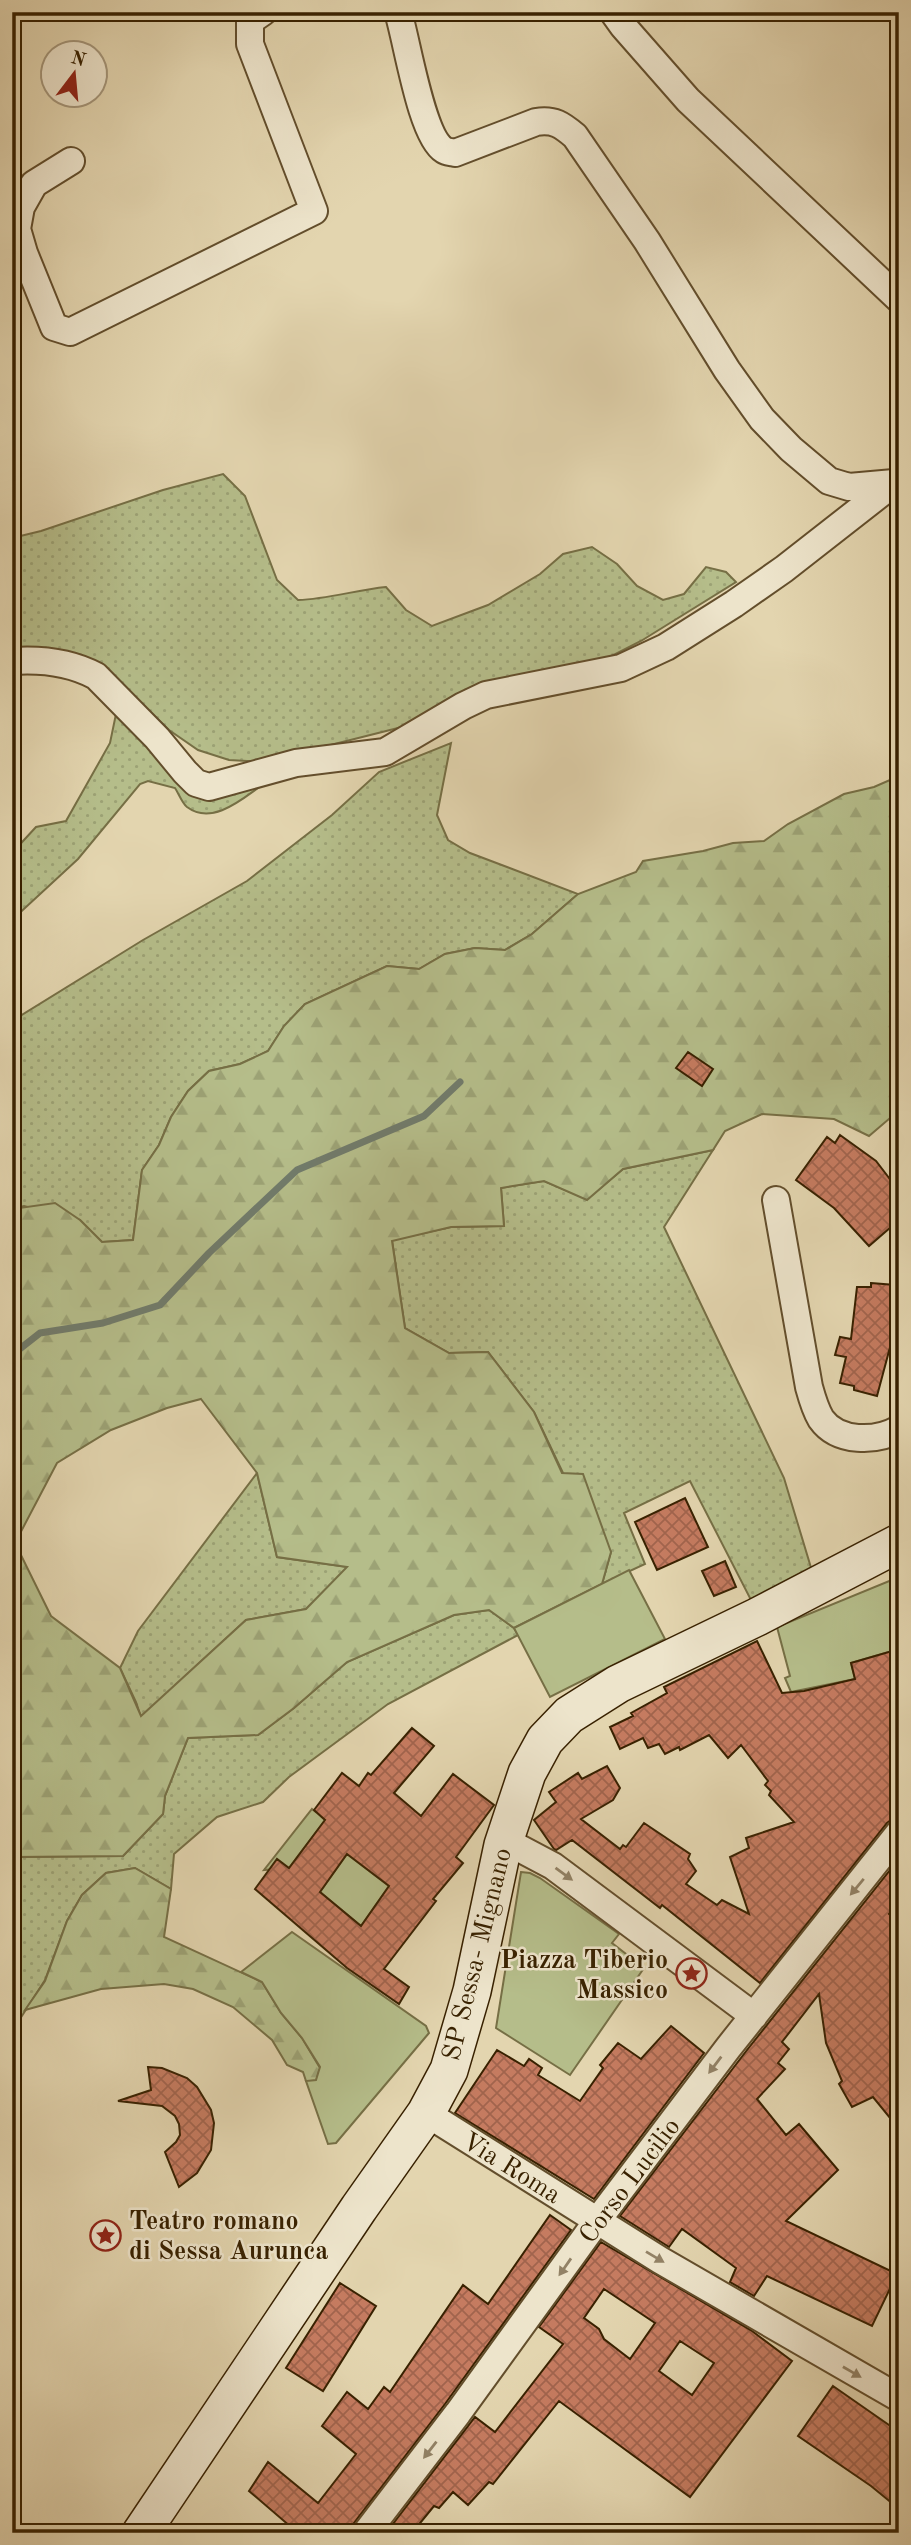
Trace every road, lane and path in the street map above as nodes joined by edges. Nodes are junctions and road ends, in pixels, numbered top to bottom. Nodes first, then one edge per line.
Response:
1 (263, 12) edge
2 (398, 12) edge
3 (613, 12) edge
4 (71, 161) dead end
5 (899, 299) edge
6 (896, 482) edge
7 (12, 661) edge
8 (776, 1200) dead end
9 (899, 1429) edge
10 (899, 1544) edge
11 (897, 1840) edge
12 (503, 1845) junction
13 (754, 2016) junction
14 (426, 2113) junction
15 (597, 2221) junction
16 (899, 2398) edge
17 (141, 2533) edge
18 (366, 2533) edge

1 - 4 street
2 - 6 street
3 - 5 street
6 - 7 street
8 - 9 street
10 - 12 street, SP Sessa- Mignano
11 -> 13 street, Corso Lucilio
12 -> 13 street
12 - 14 street, SP Sessa- Mignano
13 -> 15 street, Corso Lucilio
14 - 15 street, Via Roma
14 - 17 street, SP Sessa- Mignano
15 -> 16 street, Via Roma
15 -> 18 street, Corso Lucilio

